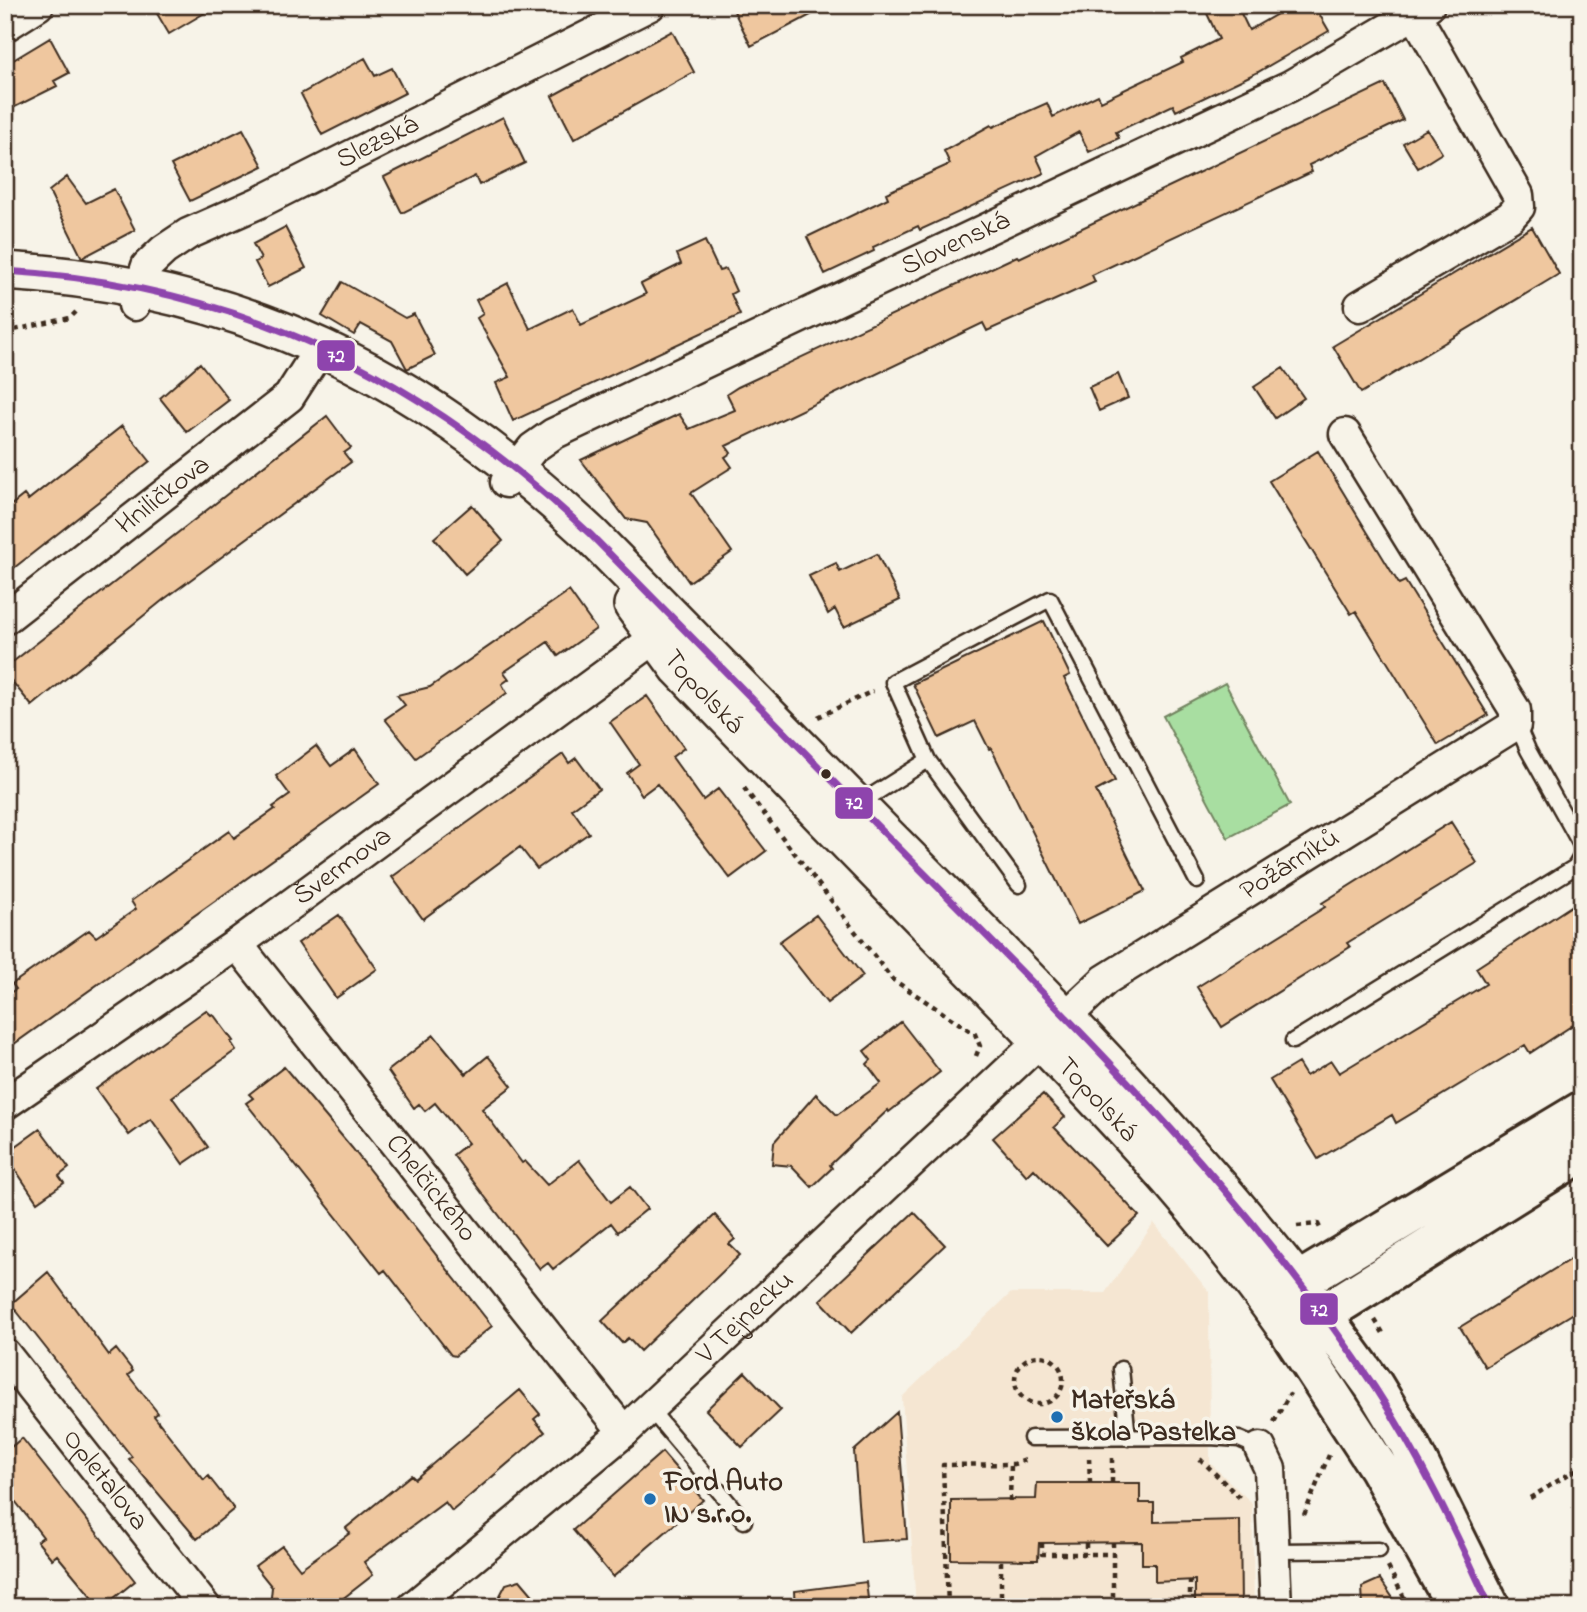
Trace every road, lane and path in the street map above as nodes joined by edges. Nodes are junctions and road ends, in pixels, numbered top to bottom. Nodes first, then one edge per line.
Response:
1 (38, 5) edge
2 (650, 5) edge
3 (1422, 10) edge
4 (5, 26) edge
5 (5, 271) edge
6 (5, 294) edge
7 (136, 297) junction
8 (1360, 306) dead end
9 (312, 361) junction
10 (1345, 434) dead end
11 (512, 475) junction
12 (5, 620) edge
13 (667, 630) junction
14 (893, 682) junction
15 (812, 720) dead end
16 (1516, 722) junction
17 (928, 760) junction
18 (739, 782) dead end
19 (847, 819) junction
20 (1582, 846) edge
21 (1197, 881) dead end
22 (1019, 885) dead end
23 (237, 944) junction
24 (1053, 1028) junction
25 (1293, 1041) dead end
26 (995, 1080) junction
27 (5, 1104) edge
28 (1582, 1111) edge
29 (1582, 1152) edge
30 (1283, 1293) junction
31 (1305, 1324) junction
32 (5, 1354) edge
33 (1121, 1369) dead end
34 (1015, 1375) joint
35 (1292, 1388) dead end
36 (650, 1409) junction
37 (624, 1432) junction
38 (1031, 1438) dead end
39 (1128, 1438) junction
40 (1332, 1447) dead end
41 (1260, 1448) junction
42 (1112, 1454) junction
43 (1125, 1454) dead end
44 (1207, 1454) dead end
45 (1077, 1455) dead end
46 (1089, 1455) junction
47 (1030, 1458) dead end
48 (1011, 1464) junction
49 (1582, 1466) edge
50 (1090, 1482) dead end
51 (1112, 1482) dead end
52 (1531, 1498) dead end
53 (1010, 1501) dead end
54 (1246, 1504) dead end
55 (744, 1521) dead end
56 (1113, 1542) dead end
57 (1042, 1543) dead end
58 (1086, 1543) dead end
59 (1379, 1550) joint
60 (1282, 1551) junction
61 (1086, 1554) junction
62 (1113, 1554) junction
63 (1001, 1561) dead end
64 (1190, 1580) dead end
65 (205, 1607) edge
66 (413, 1607) edge
67 (948, 1607) edge
68 (1001, 1607) edge
69 (1113, 1607) edge
70 (1190, 1607) edge
71 (1276, 1607) edge
72 (1409, 1607) edge
73 (1457, 1607) edge
74 (1490, 1607) edge

1 - 4 street
2 - 7 street, Slezská
3 - 8 street, Slovenská
3 - 11 street, Slovenská
5 - 7 street, Topolská
6 - 7 street, Topolská
7 - 9 street, Topolská
7 - 11 street, Topolská
9 - 11 street, Topolská
9 - 12 street, Hniličkova
10 - 16 street
11 - 13 street, Topolská
13 - 19 street, Topolská
13 - 23 street, Švermova
14 - 15 path
14 - 17 lane
14 - 21 lane
16 - 20 lane
16 - 24 street, Požárníků
17 - 19 lane
17 - 22 lane
18 - 26 path
19 - 24 street, Topolská
20 - 25 lane
23 - 27 street, Švermova
23 - 37 street, Chelčického
24 - 26 street, V Tejnecku
24 - 30 street, Topolská
26 - 36 street, V Tejnecku
28 - 30 main road
29 - 31 main road
30 - 31 main road
31 - 73 main road
31 - 74 main road
32 - 65 street, Opletalova
33 - 39 lane
34 - 34 path
35 - 41 path
36 - 37 street, V Tejnecku
36 - 55 lane
37 - 66 street, V Tejnecku
38 - 39 lane
39 - 41 lane
40 - 60 path
41 - 60 street
42 - 43 path
42 - 46 path
42 - 51 path
44 - 54 path
45 - 46 path
46 - 50 path
47 - 48 path
48 - 53 path
48 - 67 path
49 - 52 path
56 - 62 path
57 - 61 path
58 - 61 path
59 - 60 lane
59 - 72 path
60 - 71 street
61 - 62 path
62 - 69 path
63 - 68 path
64 - 70 path

